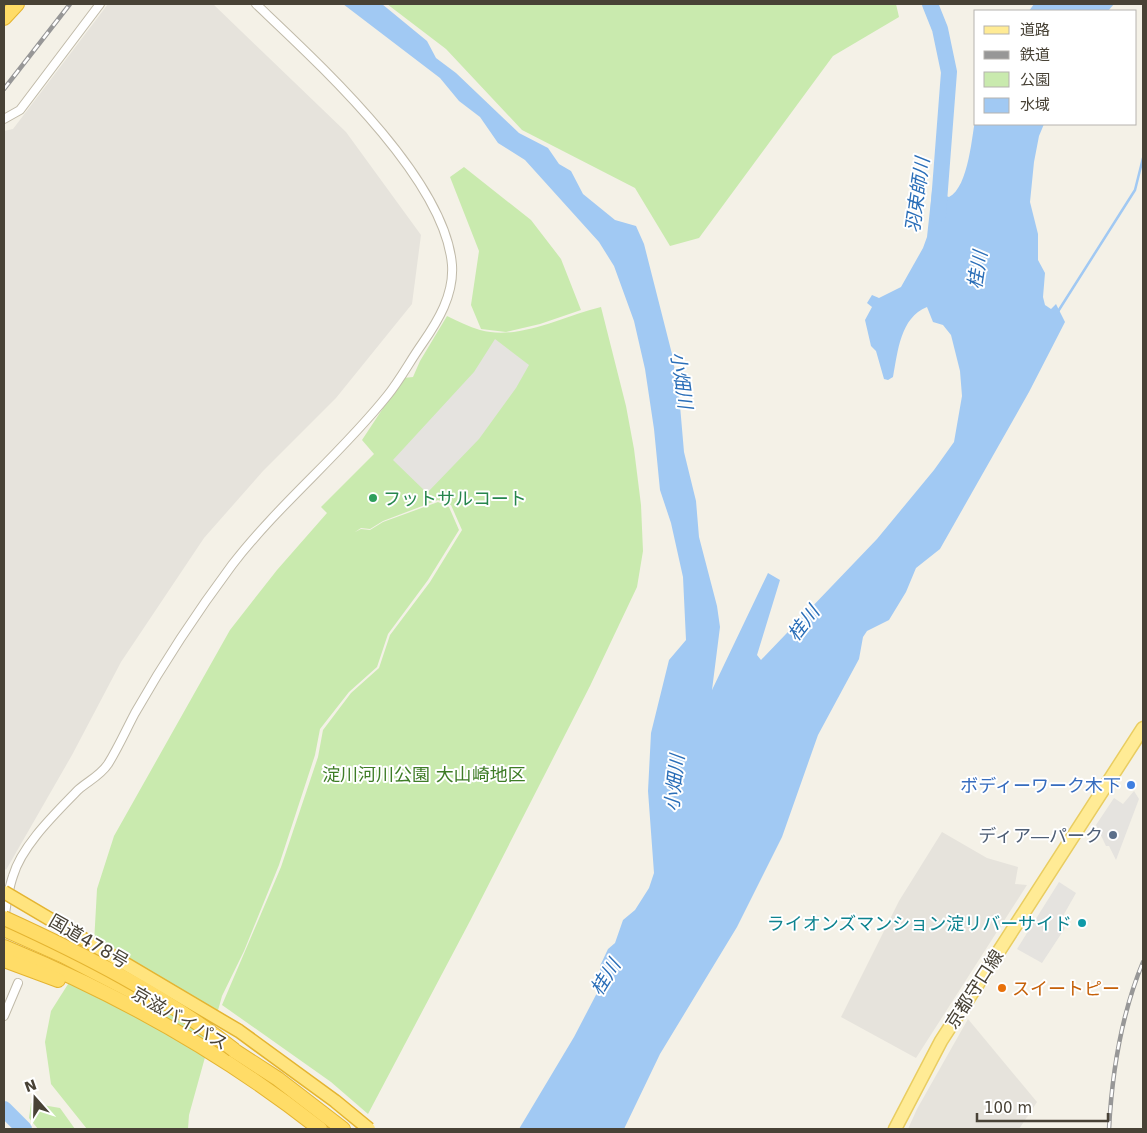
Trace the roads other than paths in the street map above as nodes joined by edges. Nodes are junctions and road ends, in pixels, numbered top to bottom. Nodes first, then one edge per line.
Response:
1 (17, 4) edge
2 (100, 4) edge
3 (256, 4) edge
4 (4, 18) edge
5 (4, 119) edge
6 (1143, 728) edge
7 (107, 765) junction
8 (105, 774) dead end
9 (4, 892) edge
10 (4, 919) edge
11 (4, 929) edge
12 (4, 947) edge
13 (4, 960) edge
14 (18, 982) dead end
15 (4, 1016) edge
16 (167, 1026) junction
17 (234, 1050) junction
18 (320, 1129) edge
19 (343, 1129) edge
20 (369, 1129) edge
21 (895, 1129) edge

1 - 4 highway
2 - 5 street
3 - 7 street
6 - 21 main road, 京都守口線
7 - 8 street
7 - 10 street
9 - 20 highway, 国道478号, bridge
10 - 17 highway, bridge
11 - 17 highway, 京滋バイパス, bridge
12 - 16 highway, 京滋バイパス
13 - 16 highway
14 - 15 street
16 - 18 highway, 京滋バイパス
17 - 19 highway, 京滋バイパス

